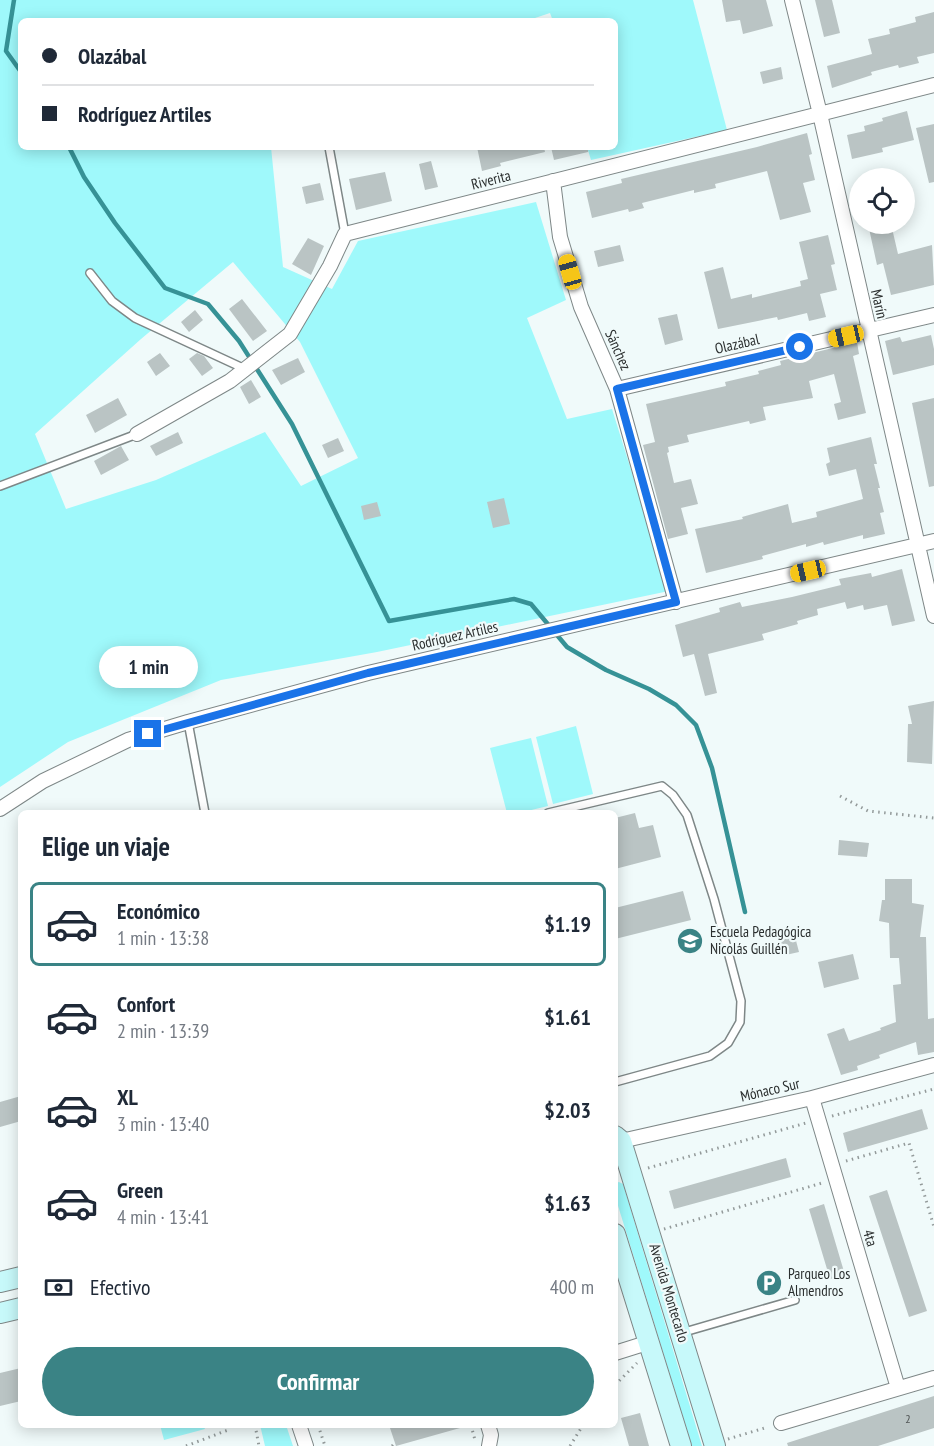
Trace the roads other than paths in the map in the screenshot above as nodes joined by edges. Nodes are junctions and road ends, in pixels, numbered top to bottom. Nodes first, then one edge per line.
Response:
1 (792, 0) edge
2 (934, 84) edge
3 (820, 114) junction
4 (330, 150) edge
5 (553, 181) junction
6 (345, 234) junction
7 (90, 273) dead end
8 (934, 315) edge
9 (868, 331) junction
10 (245, 369) junction
11 (617, 389) junction
12 (137, 434) joint
13 (0, 486) edge
14 (934, 541) edge
15 (919, 545) junction
16 (676, 602) junction
17 (934, 616) edge
18 (188, 722) junction
19 (0, 809) edge
20 (204, 810) edge
21 (561, 810) edge
22 (934, 1065) edge
23 (618, 1081) edge
24 (812, 1098) junction
25 (618, 1141) edge
26 (618, 1144) edge
27 (618, 1246) edge
28 (18, 1278) edge
29 (0, 1282) edge
30 (795, 1300) dead end
31 (18, 1309) edge
32 (0, 1313) edge
33 (681, 1333) junction
34 (645, 1351) junction
35 (618, 1353) edge
36 (934, 1378) edge
37 (898, 1388) junction
38 (781, 1423) road end
39 (300, 1428) edge
40 (489, 1428) edge
41 (722, 1439) edge
42 (306, 1446) edge
43 (489, 1446) edge
44 (681, 1446) edge

1 - 3 street, Marín
2 - 3 street, Riverita
3 - 5 street, Riverita
3 - 9 street, Marín
4 - 6 lane
5 - 6 street, Riverita
5 - 11 street, Sánchez
6 - 10 street
7 - 10 lane
8 - 9 street, Olazábal
9 - 11 street, Olazábal
9 - 15 street, Marín
10 - 12 street
11 - 16 street, Sánchez
12 - 13 lane
14 - 15 street, Rodríguez Artiles
15 - 16 street, Rodríguez Artiles
15 - 17 street, Marín
16 - 18 street, Rodríguez Artiles
18 - 19 street, Rodríguez Artiles
18 - 20 lane
21 - 23 lane
22 - 24 street, Mónaco Sur
24 - 25 street, Mónaco Sur
24 - 37 street, 4ta
26 - 33 main road, Avenida Montecarlo
27 - 34 main road
28 - 29 main road
30 - 33 lane
31 - 32 main road
33 - 41 main road, Avenida Montecarlo
34 - 35 street
34 - 44 main road
36 - 37 street
37 - 38 street
39 - 42 street
40 - 43 street

